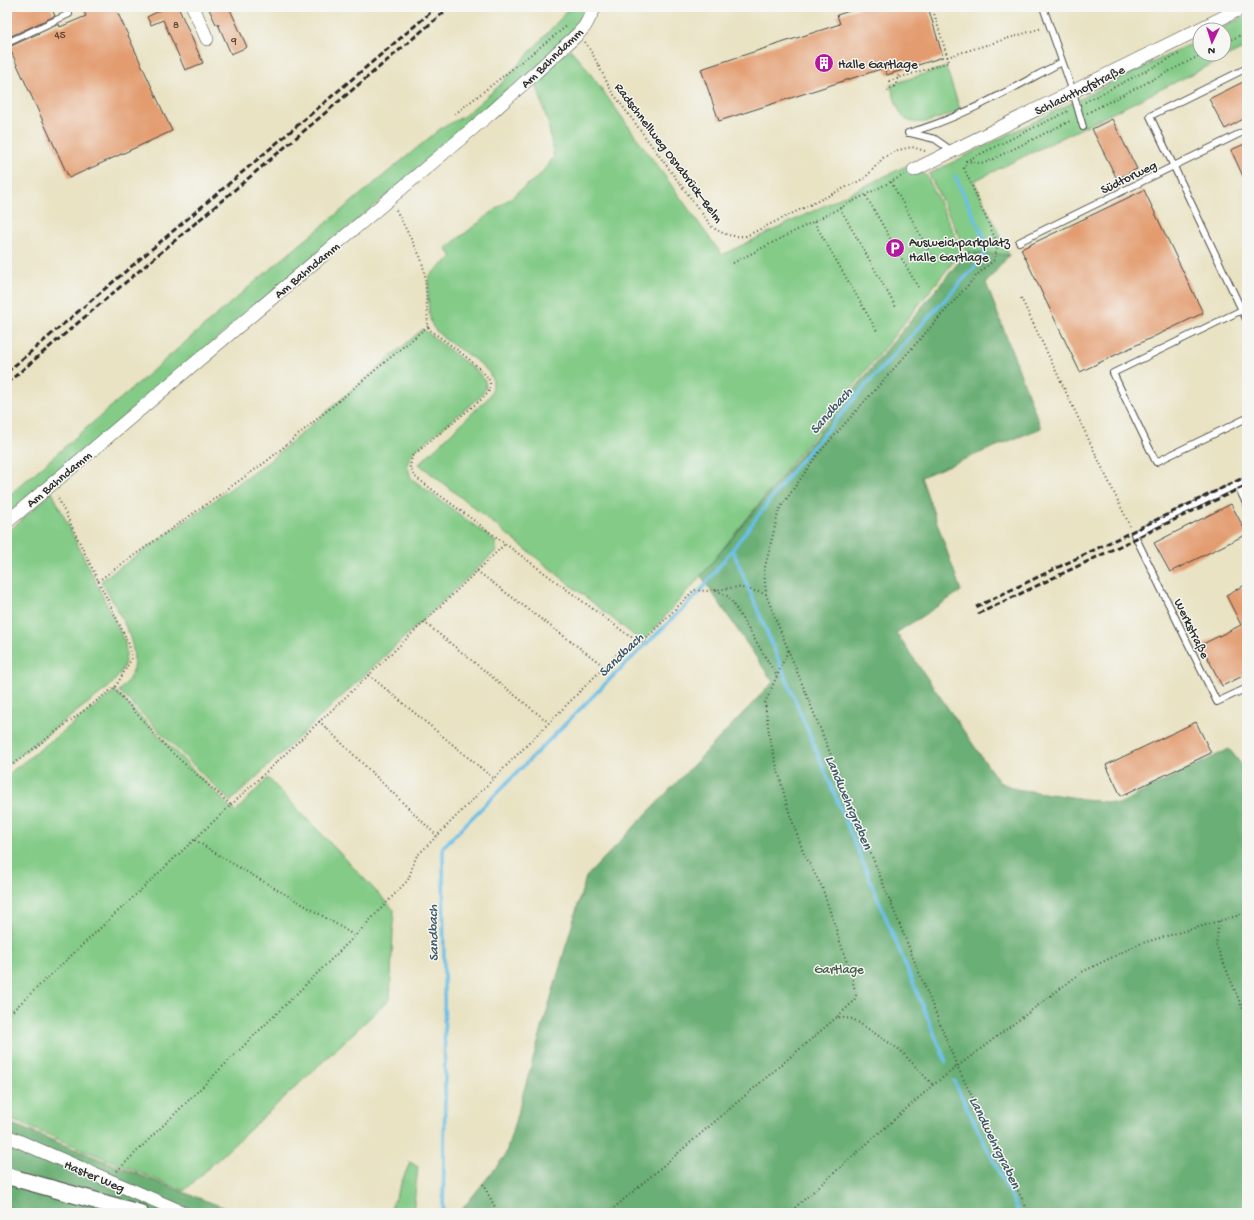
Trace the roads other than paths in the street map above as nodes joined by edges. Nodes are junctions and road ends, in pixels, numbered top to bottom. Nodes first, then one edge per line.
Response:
1 (66, 7) edge
2 (193, 7) edge
3 (595, 7) edge
4 (1043, 7) edge
5 (1244, 7) edge
6 (207, 39) dead end
7 (7, 43) edge
8 (1062, 62) junction
9 (1247, 68) edge
10 (1073, 92) junction
11 (1083, 127) dead end
12 (1247, 130) edge
13 (948, 154) junction
14 (1174, 166) junction
15 (914, 170) road end
16 (1019, 242) dead end
17 (1242, 310) junction
18 (1247, 321) edge
19 (1247, 418) edge
20 (1247, 480) edge
21 (1237, 485) junction
22 (1247, 505) edge
23 (7, 522) edge
24 (1247, 688) edge
25 (7, 1136) edge
26 (7, 1176) edge
27 (7, 1212) edge
28 (10, 1213) edge
29 (140, 1213) edge
30 (184, 1213) edge

1 - 7 lane
2 - 6 street
3 - 23 street, Am Bahndamm
4 - 8 lane
5 - 10 street, Schlachthofstraße
8 - 10 lane
8 - 13 lane
9 - 14 lane
10 - 11 lane
10 - 13 street, Schlachthofstraße
12 - 14 lane, Südtorweg
13 - 15 street, Schlachthofstraße
14 - 16 lane, Südtorweg
14 - 17 lane
17 - 18 lane
17 - 19 lane
20 - 21 lane
21 - 22 lane
21 - 24 lane, Werkstraße
25 - 30 street, Haster Weg
26 - 29 street, Haster Weg
27 - 28 street

